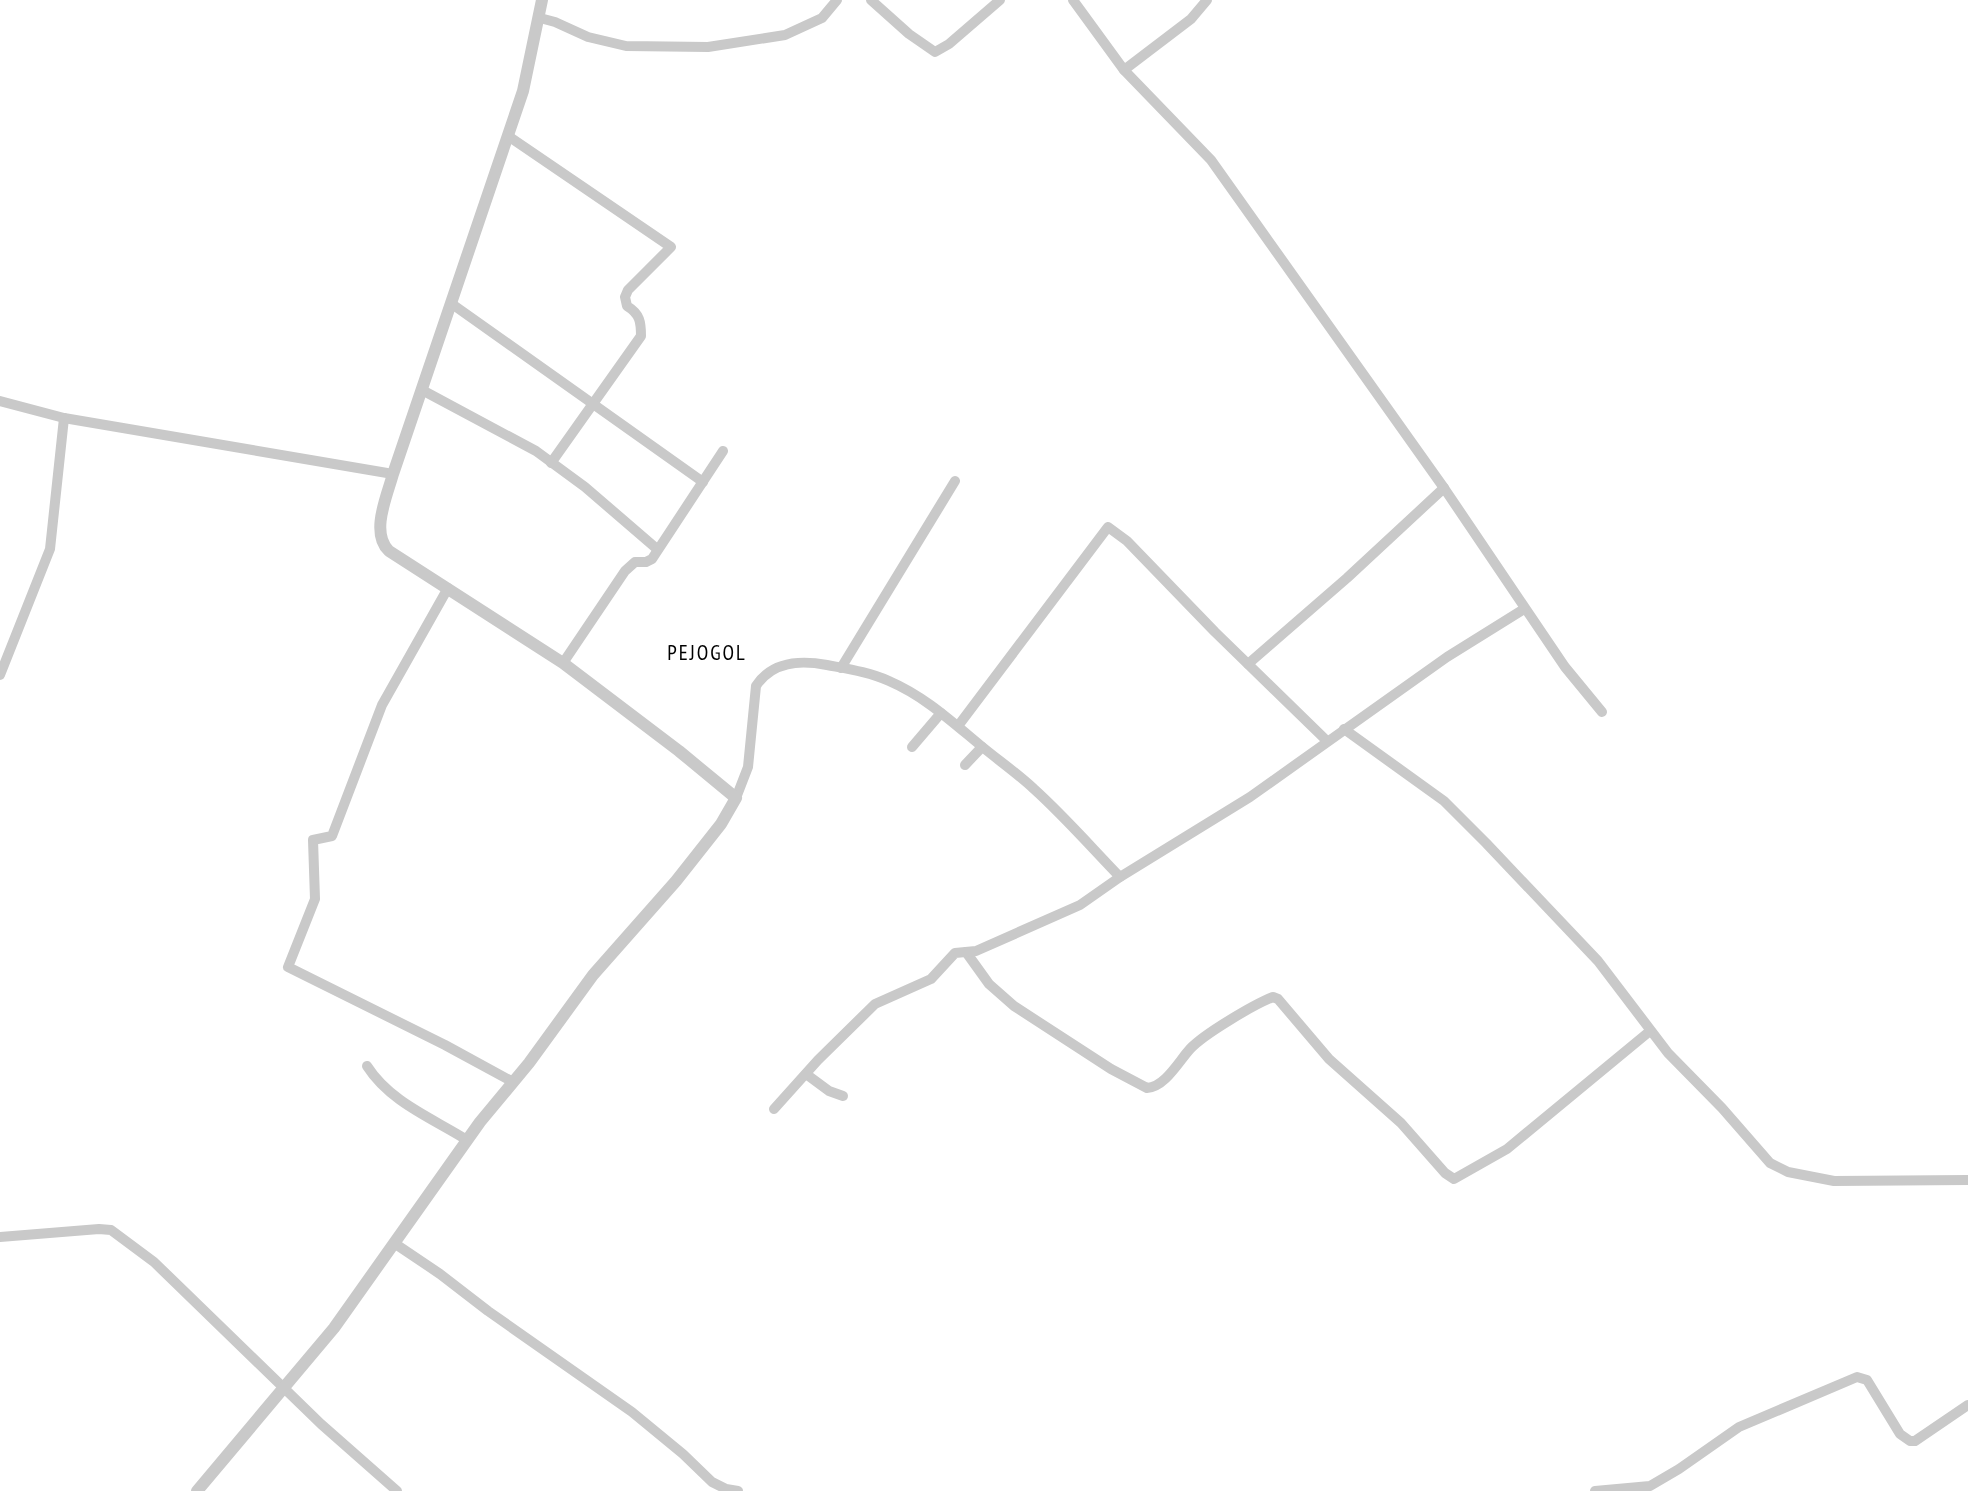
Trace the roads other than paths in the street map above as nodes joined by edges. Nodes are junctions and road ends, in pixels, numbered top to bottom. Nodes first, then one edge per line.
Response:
1 (542, 0) edge
2 (837, 0) edge
3 (871, 0) edge
4 (1000, 0) edge
5 (1073, 0) edge
6 (1207, 0) edge
7 (540, 18) junction
8 (1125, 70) junction
9 (508, 136) junction
10 (452, 304) junction
11 (422, 390) junction
12 (0, 401) edge
13 (592, 404) junction
14 (64, 418) junction
15 (723, 451) dead end
16 (551, 463) junction
17 (393, 474) junction
18 (955, 481) dead end
19 (703, 482) junction
20 (1444, 488) junction
21 (657, 549) junction
22 (449, 588) junction
23 (1524, 609) junction
24 (563, 663) junction
25 (1248, 664) junction
26 (841, 667) junction
27 (0, 675) edge
28 (1602, 712) dead end
29 (941, 713) junction
30 (958, 726) junction
31 (1343, 729) junction
32 (1327, 741) junction
33 (912, 747) dead end
34 (982, 747) junction
35 (965, 765) dead end
36 (736, 797) junction
37 (1120, 877) junction
38 (966, 952) junction
39 (1650, 1031) junction
40 (367, 1066) dead end
41 (806, 1073) junction
42 (513, 1082) junction
43 (843, 1096) dead end
44 (774, 1110) dead end
45 (467, 1140) junction
46 (1968, 1180) edge
47 (0, 1237) edge
48 (394, 1243) junction
49 (284, 1390) junction
50 (1968, 1405) edge
51 (197, 1491) edge
52 (397, 1491) edge
53 (738, 1491) edge
54 (1595, 1491) edge

1 - 7 street
2 - 7 street
3 - 4 street
5 - 8 street
6 - 8 street
7 - 9 street
8 - 20 street
9 - 10 street
9 - 13 street
10 - 11 street
10 - 13 street
11 - 16 street
11 - 17 street
12 - 14 street
13 - 16 street
13 - 19 street
14 - 17 street
14 - 27 street
15 - 19 street
16 - 21 street
17 - 22 street
18 - 26 street
19 - 21 street
20 - 23 street
20 - 25 street
21 - 24 street
22 - 24 street
22 - 42 street
23 - 28 street
23 - 31 street
24 - 36 street
25 - 30 street
25 - 32 street
26 - 29 street
26 - 36 street
29 - 30 street
29 - 33 street
30 - 34 street
31 - 32 street
31 - 39 street
32 - 37 street
34 - 35 street
34 - 37 street
36 - 42 street
37 - 38 street
38 - 39 street
38 - 41 street
39 - 46 street
40 - 45 street
41 - 43 street
41 - 44 street
42 - 45 street
45 - 48 street
47 - 49 street
48 - 49 street
48 - 53 street
49 - 51 street
49 - 52 street
50 - 54 street

